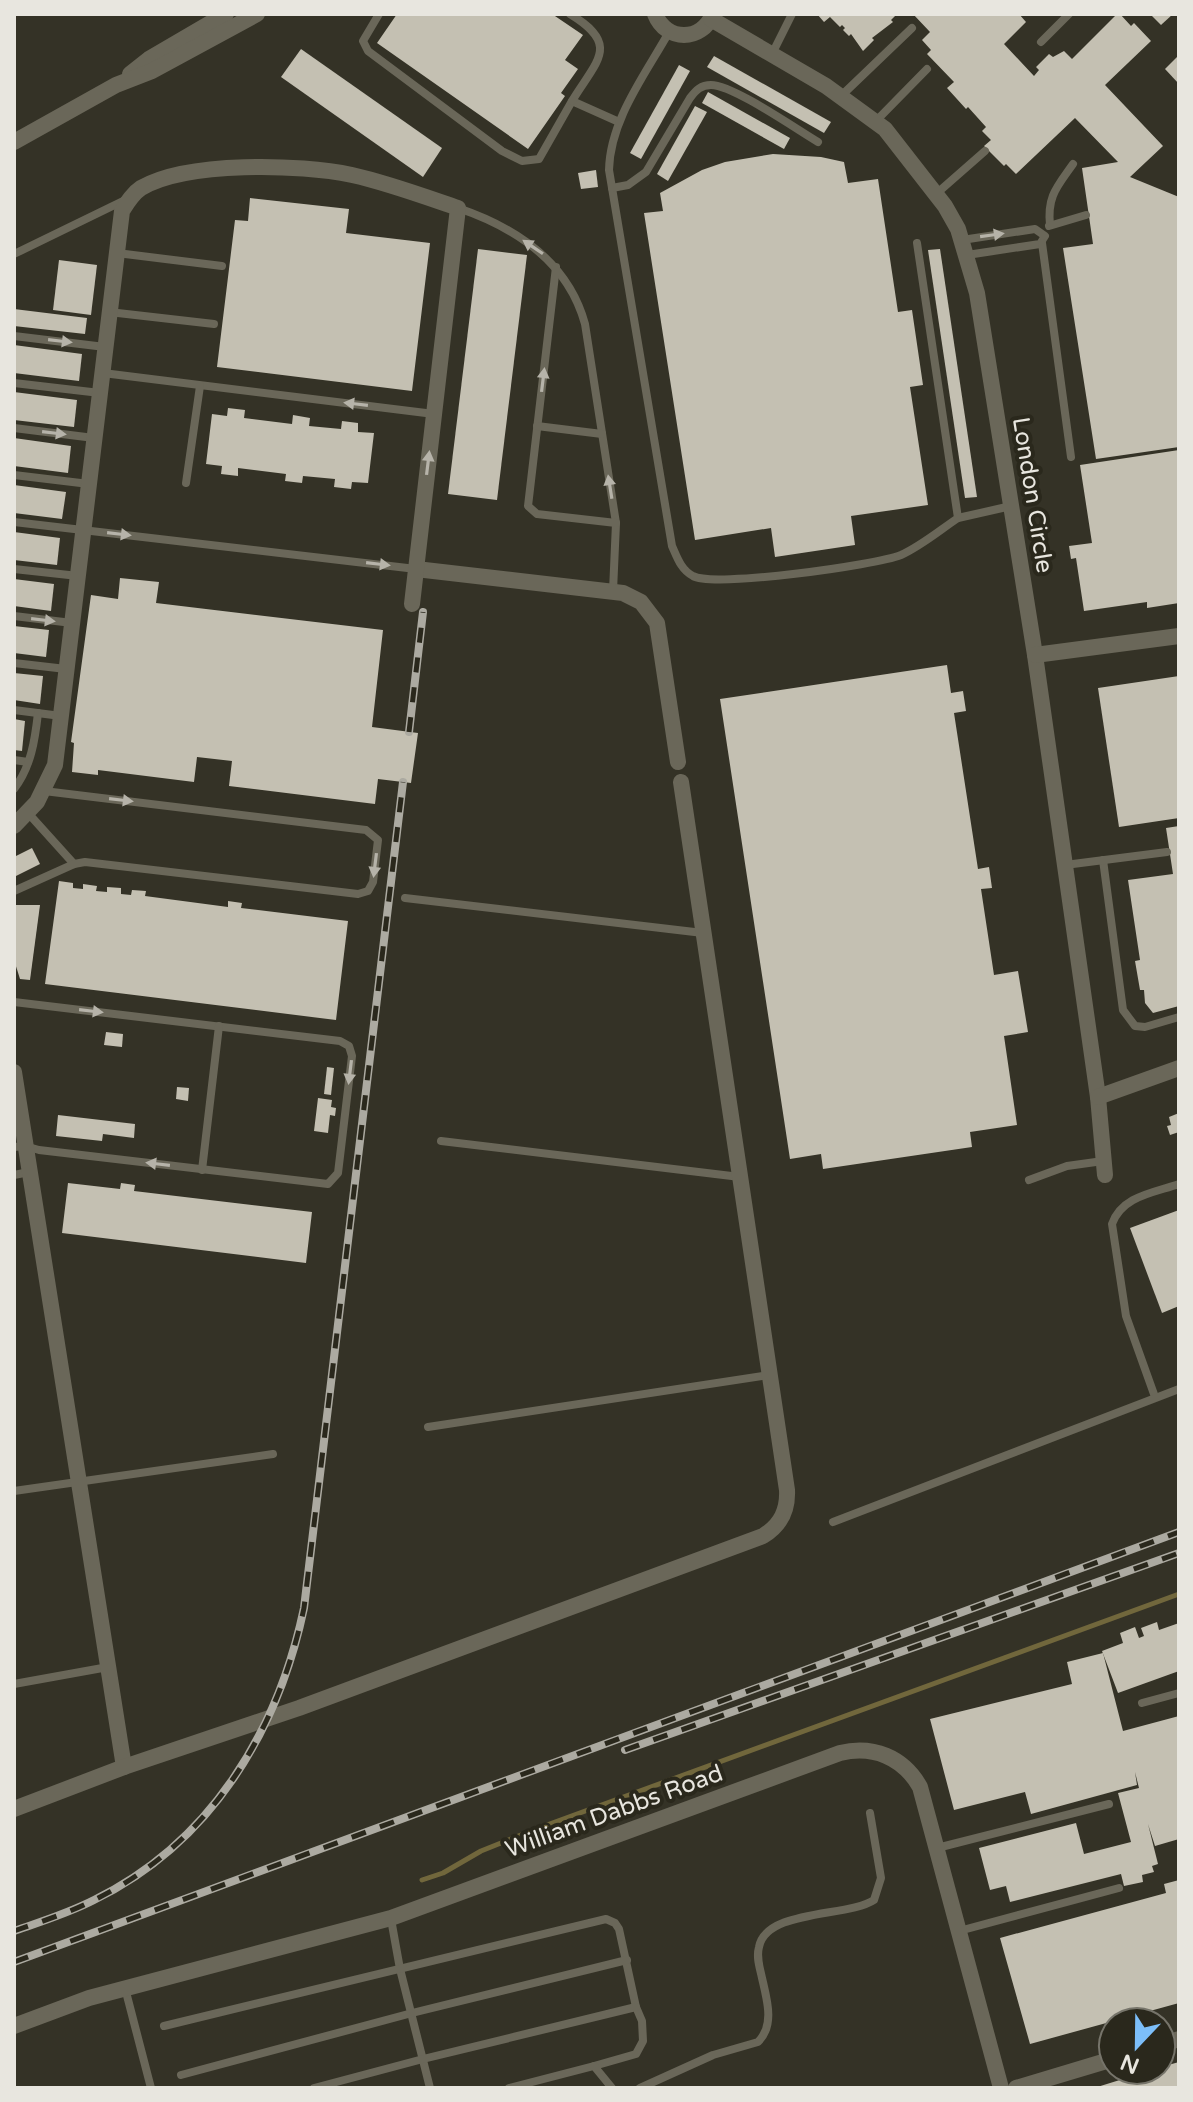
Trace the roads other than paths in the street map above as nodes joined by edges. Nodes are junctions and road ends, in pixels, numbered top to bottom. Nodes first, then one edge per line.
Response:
1 (226, 14) edge
2 (257, 14) edge
3 (379, 14) edge
4 (570, 14) edge
5 (655, 14) edge
6 (792, 14) edge
7 (1069, 14) edge
8 (712, 17) edge
9 (912, 28) dead end
10 (669, 32) junction
11 (1041, 42) dead end
12 (772, 54) junction
13 (927, 69) dead end
14 (116, 85) junction
15 (841, 96) junction
16 (572, 101) junction
17 (619, 122) junction
18 (875, 122) junction
19 (14, 142) edge
20 (818, 142) dead end
21 (985, 151) dead end
22 (1073, 164) dead end
23 (612, 188) junction
24 (935, 194) junction
25 (130, 198) junction
26 (458, 208) junction
27 (1086, 215) dead end
28 (1050, 225) junction
29 (1042, 232) junction
30 (917, 243) dead end
31 (1042, 243) junction
32 (965, 247) junction
33 (117, 253) junction
34 (14, 254) edge
35 (222, 266) dead end
36 (556, 267) junction
37 (109, 312) junction
38 (214, 324) dead end
39 (14, 336) edge
40 (105, 347) junction
41 (102, 373) junction
42 (14, 383) edge
43 (200, 386) junction
44 (100, 393) junction
45 (434, 414) junction
46 (537, 426) junction
47 (14, 428) edge
48 (602, 434) junction
49 (94, 438) junction
50 (1071, 457) dead end
51 (14, 475) edge
52 (186, 483) dead end
53 (89, 484) junction
54 (1011, 506) junction
55 (958, 518) junction
56 (14, 522) edge
57 (616, 523) junction
58 (83, 530) junction
59 (14, 569) edge
60 (416, 569) junction
61 (78, 576) junction
62 (613, 592) junction
63 (412, 604) dead end
64 (14, 616) edge
65 (72, 623) junction
66 (1179, 636) edge
67 (1035, 655) junction
68 (14, 663) edge
69 (66, 669) junction
70 (14, 710) edge
71 (38, 713) junction
72 (61, 716) junction
73 (14, 760) edge
74 (28, 762) junction
75 (678, 762) dead end
76 (681, 782) dead end
77 (14, 789) edge
78 (44, 791) junction
79 (28, 813) junction
80 (14, 826) edge
81 (1167, 852) dead end
82 (1103, 860) junction
83 (74, 864) junction
84 (1065, 865) junction
85 (14, 891) edge
86 (405, 898) dead end
87 (703, 933) junction
88 (14, 1002) edge
89 (1179, 1017) edge
90 (219, 1026) junction
91 (1179, 1068) edge
92 (14, 1072) edge
93 (1098, 1097) junction
94 (16, 1099) edge
95 (441, 1141) dead end
96 (20, 1147) edge
97 (1104, 1168) joint
98 (202, 1170) junction
99 (22, 1174) edge
100 (740, 1177) junction
101 (1029, 1180) dead end
102 (1179, 1184) edge
103 (770, 1375) junction
104 (1179, 1389) edge
105 (1155, 1397) junction
106 (428, 1427) dead end
107 (273, 1454) dead end
108 (78, 1483) junction
109 (14, 1491) edge
110 (833, 1522) dead end
111 (108, 1667) junction
112 (14, 1684) edge
113 (1179, 1693) edge
114 (1142, 1703) dead end
115 (124, 1767) junction
116 (1109, 1804) dead end
117 (14, 1809) edge
118 (870, 1813) dead end
119 (936, 1848) junction
120 (1119, 1888) dead end
121 (391, 1918) junction
122 (958, 1932) junction
123 (627, 1960) junction
124 (400, 1969) junction
125 (125, 1988) junction
126 (636, 2007) junction
127 (412, 2013) junction
128 (14, 2026) edge
129 (164, 2026) dead end
130 (423, 2059) junction
131 (1097, 2064) edge
132 (594, 2066) junction
133 (181, 2075) dead end
134 (151, 2088) edge
135 (314, 2088) edge
136 (430, 2088) edge
137 (509, 2088) edge
138 (612, 2088) edge
139 (640, 2088) edge
140 (1001, 2088) edge
141 (1016, 2088) edge

1 - 14 street
2 - 14 street
3 - 16 lane
4 - 16 lane
5 - 10 street
6 - 12 lane
7 - 11 lane
8 - 10 street
8 - 12 street, London Circle
9 - 15 lane
10 - 17 lane
12 - 15 street, London Circle
13 - 18 lane
14 - 19 street
15 - 18 street, London Circle
16 - 17 lane
17 - 23 lane
18 - 24 street, London Circle
20 - 23 lane
21 - 24 lane
22 - 28 lane
23 - 55 lane
24 - 32 street, London Circle
25 - 26 street
25 - 33 street
25 - 34 lane
36 -> 26 lane
26 - 45 street
27 - 28 lane
28 - 29 lane
29 - 31 lane
32 -> 29 lane
30 - 55 lane
31 - 32 lane
31 - 50 lane
32 - 54 street, London Circle
33 - 35 lane
33 - 37 street
46 -> 36 lane
36 - 48 lane
37 - 38 lane
37 - 40 street
39 -> 40 lane
40 - 41 street
41 - 43 lane
41 - 44 street
42 - 44 lane
45 -> 43 lane
43 - 52 lane
44 - 49 street
60 -> 45 street
46 - 48 lane
46 - 57 lane
47 -> 49 lane
57 -> 48 lane
49 - 53 street
51 - 53 lane
53 - 58 street
54 - 55 lane
54 - 67 street, London Circle
56 - 58 lane
57 - 62 lane
58 -> 60 lane
58 - 61 street
59 - 61 lane
60 - 62 street
60 - 63 street
61 - 65 street
62 - 75 street
64 -> 65 lane
65 - 69 street
66 - 67 street
67 - 84 street, London Circle
68 - 69 lane
69 - 72 street
70 - 71 lane
71 - 72 lane
71 - 74 lane
72 - 78 street
73 - 74 lane
74 - 77 lane
76 - 87 street
78 - 79 street
78 -> 83 lane
79 - 80 street
79 - 83 lane
81 - 82 lane
82 - 84 lane
82 - 89 lane
83 - 85 lane
84 - 93 street, London Circle
86 - 87 lane
87 - 100 street
88 -> 90 lane
90 - 98 lane
90 -> 98 lane
91 - 93 street
92 - 94 street
93 - 97 street, London Circle
94 - 96 street
95 - 100 lane
98 -> 96 lane
96 - 99 street
97 - 101 lane
99 - 108 street
100 - 103 street
102 - 105 lane
103 - 106 lane
103 - 115 street
104 - 105 lane
105 - 110 lane
107 - 108 lane
108 - 109 lane
108 - 111 street
111 - 112 lane
111 - 115 street
113 - 114 lane
115 - 117 street
116 - 119 lane
118 - 139 lane
119 - 121 street, William Dabbs Road
119 - 122 street, William Dabbs Road
120 - 122 lane
121 - 124 lane
121 - 125 street, William Dabbs Road
122 - 140 street, William Dabbs Road
123 - 124 lane
123 - 126 lane
123 - 127 lane
124 - 127 lane
124 - 129 lane
125 - 128 street, William Dabbs Road
125 - 134 lane
126 - 130 lane
126 - 132 lane
127 - 130 lane
127 - 133 lane
130 - 135 lane
130 - 136 lane
131 - 141 street
132 - 137 lane
132 - 138 lane

